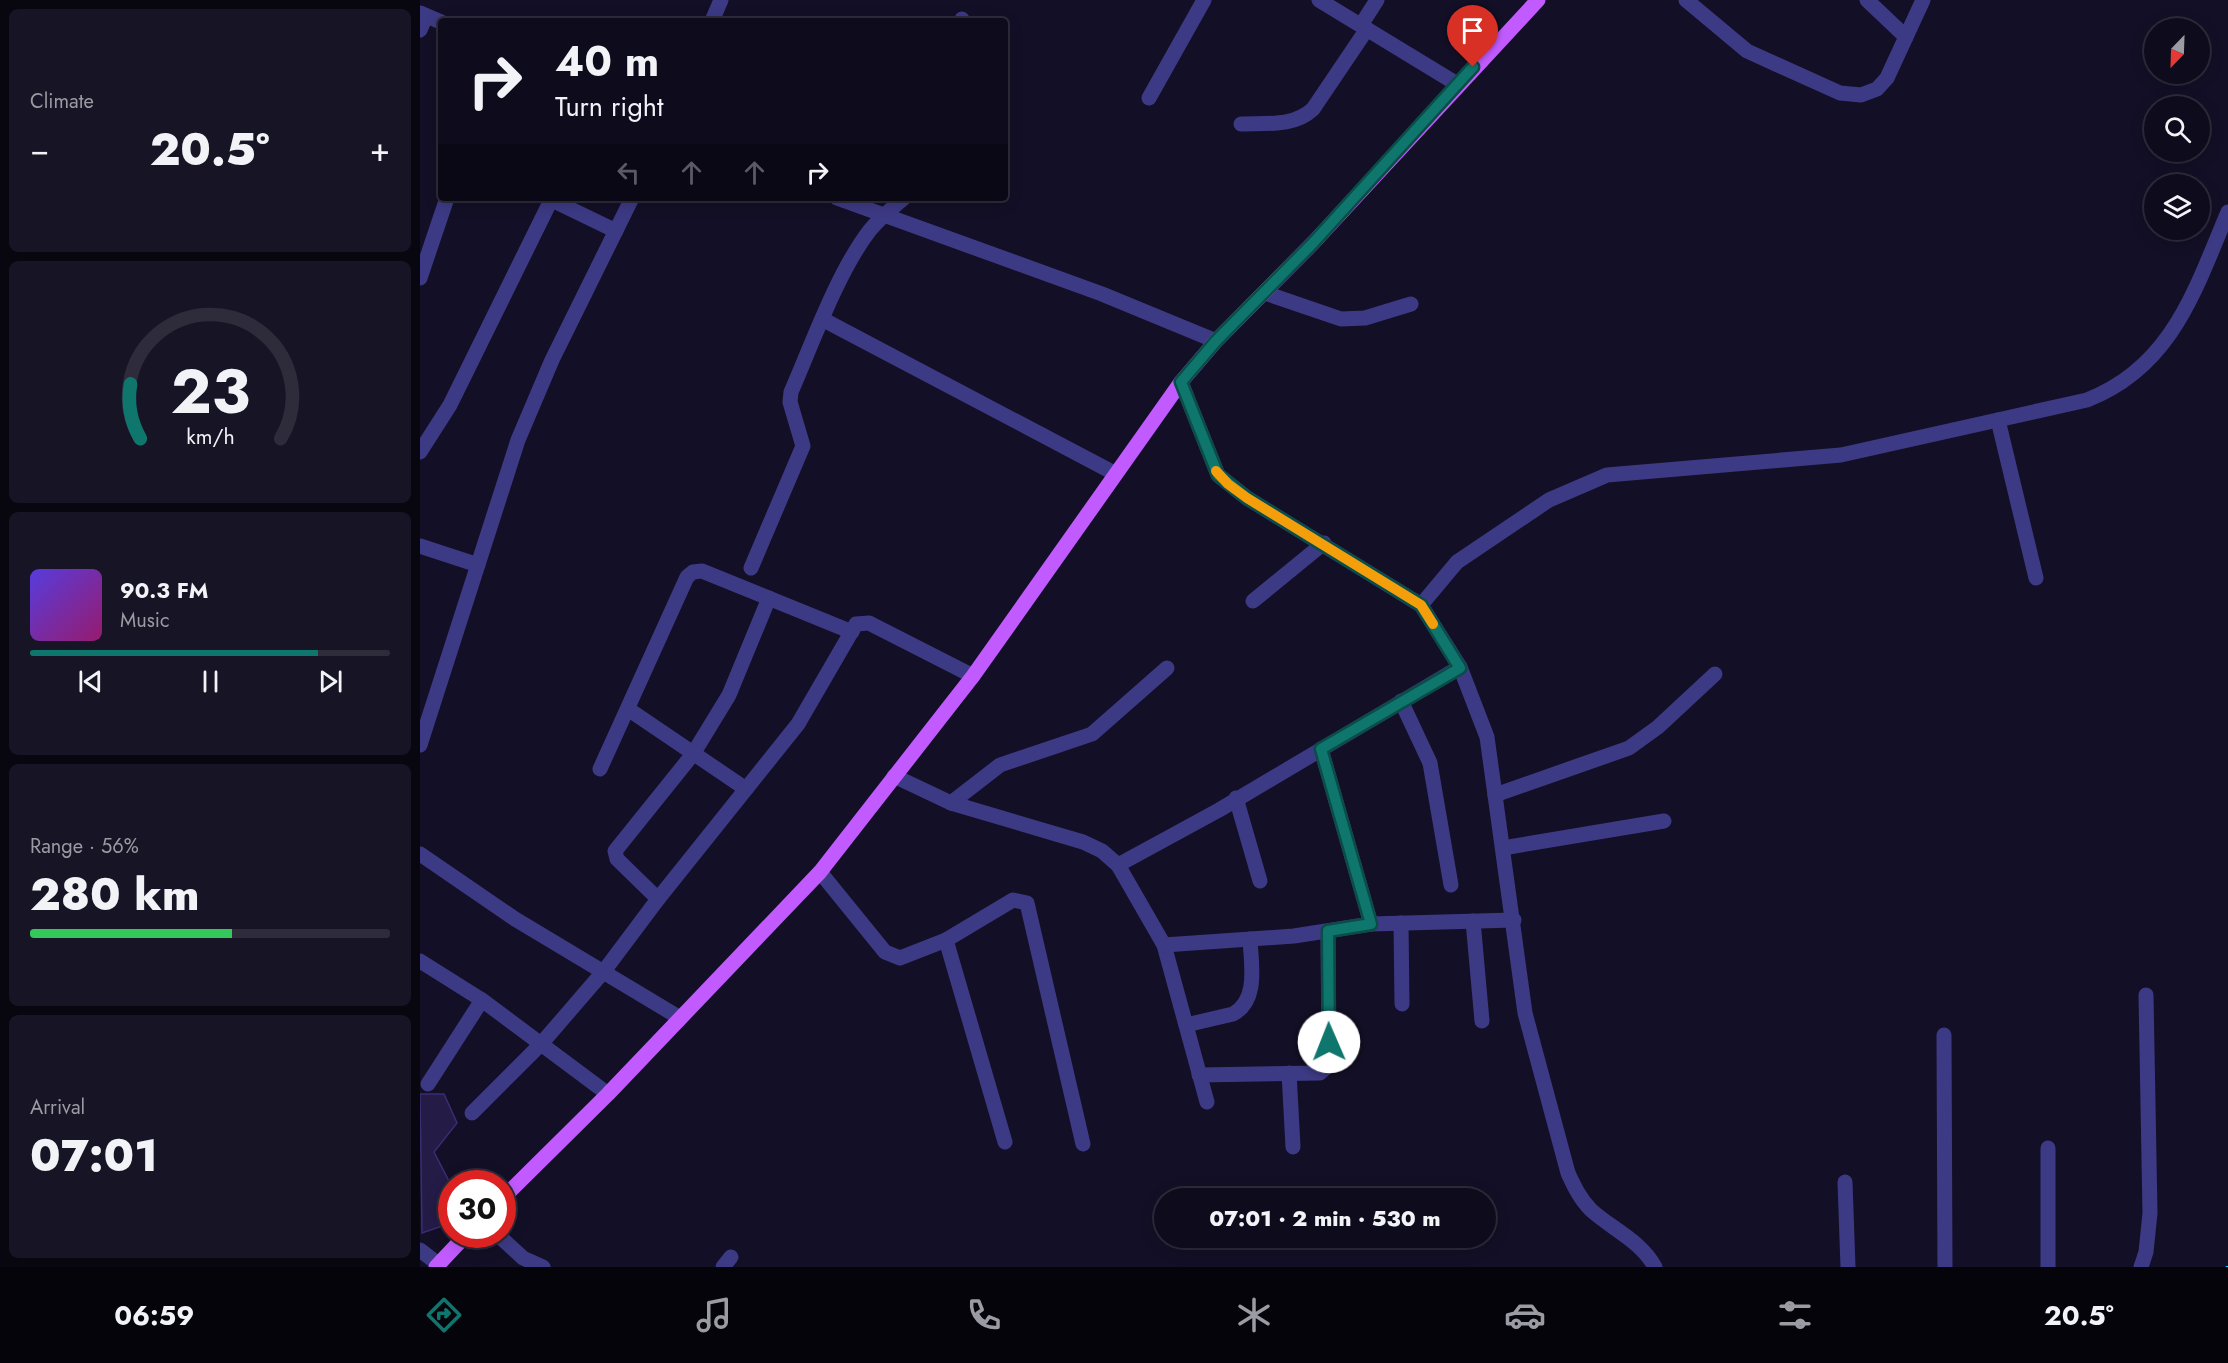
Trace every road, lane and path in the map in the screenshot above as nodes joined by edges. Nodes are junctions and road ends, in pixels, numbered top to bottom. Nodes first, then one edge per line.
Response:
1 (720, 0) edge
2 (1204, 0) edge
3 (1319, 0) edge
4 (1377, 0) edge
5 (1538, 0) edge
6 (1686, 0) edge
7 (1867, 0) edge
8 (1923, 0) edge
9 (713, 18) edge
10 (422, 19) edge
11 (438, 22) edge
12 (1364, 27) junction
13 (1906, 38) junction
14 (1457, 84) junction
15 (1149, 98) dead end
16 (1241, 124) dead end
17 (446, 201) edge
18 (551, 201) edge
19 (556, 201) edge
20 (631, 201) edge
21 (845, 201) edge
22 (901, 201) edge
23 (2228, 212) edge
24 (884, 216) junction
25 (616, 231) junction
26 (420, 278) edge
27 (1265, 293) junction
28 (1411, 304) dead end
29 (822, 319) junction
30 (1216, 341) junction
31 (1181, 382) junction
32 (1998, 420) junction
33 (420, 452) edge
34 (1114, 473) junction
35 (1324, 543) junction
36 (420, 546) edge
37 (478, 565) junction
38 (751, 568) dead end
39 (2036, 578) dead end
40 (769, 598) junction
41 (1252, 601) dead end
42 (1421, 605) junction
43 (852, 633) junction
44 (1167, 668) dead end
45 (1460, 668) junction
46 (1715, 674) dead end
47 (973, 676) junction
48 (1401, 701) junction
49 (628, 710) junction
50 (420, 745) edge
51 (1321, 749) junction
52 (693, 753) junction
53 (600, 769) dead end
54 (894, 776) junction
55 (746, 789) junction
56 (1495, 795) junction
57 (1236, 798) junction
58 (951, 803) junction
59 (1664, 821) dead end
60 (1503, 848) junction
61 (420, 854) edge
62 (1118, 865) junction
63 (820, 872) junction
64 (1260, 881) dead end
65 (1451, 885) dead end
66 (658, 899) junction
67 (1514, 920) junction
68 (1473, 921) junction
69 (1401, 923) junction
70 (1371, 924) junction
71 (1328, 931) junction
72 (1250, 939) junction
73 (946, 940) junction
74 (1164, 945) junction
75 (420, 961) edge
76 (604, 971) junction
77 (2145, 995) dead end
78 (482, 1000) junction
79 (1402, 1005) dead end
80 (680, 1018) junction
81 (1482, 1022) dead end
82 (1186, 1025) junction
83 (1944, 1035) dead end
84 (541, 1044) junction
85 (1289, 1073) junction
86 (1199, 1075) junction
87 (428, 1084) dead end
88 (609, 1094) junction
89 (1207, 1102) dead end
90 (472, 1113) dead end
91 (1005, 1143) dead end
92 (1083, 1144) dead end
93 (1293, 1147) dead end
94 (2048, 1148) dead end
95 (1845, 1182) dead end
96 (516, 1185) edge
97 (454, 1248) edge
98 (512, 1248) edge
99 (420, 1250) edge
100 (437, 1266) edge
101 (543, 1267) edge
102 (1655, 1267) edge
103 (1848, 1267) edge
104 (1945, 1267) edge
105 (2048, 1267) edge
106 (2141, 1267) edge

1 - 9 street
2 - 15 street
3 - 12 street
4 - 12 street
5 - 14 main road
6 - 13 street
7 - 13 street
8 - 13 street
10 - 11 street
12 - 14 street
12 - 16 street
14 - 27 main road
17 - 26 street
18 - 33 street
19 - 25 street
20 - 25 street
21 - 24 street
22 - 24 street
23 - 32 street
24 - 29 street
24 - 30 street
25 - 37 street
27 - 28 street
27 - 30 main road
29 - 34 street
29 - 38 street
30 - 31 main road
31 - 34 main road
31 - 35 street
32 - 39 street
32 - 42 street
34 - 47 main road
35 - 41 street
35 - 42 street
36 - 37 street
37 - 50 street
40 - 43 street
40 - 49 street
40 - 52 street
42 - 45 street
43 - 47 street
43 - 55 street
44 - 58 street
45 - 48 street
45 - 56 street
46 - 56 street
47 - 54 main road
48 - 51 street
48 - 65 street
49 - 52 street
49 - 53 street
51 - 57 street
51 - 70 street
52 - 55 street
52 - 66 street
54 - 58 street
54 - 63 main road
55 - 66 street
56 - 60 street
57 - 62 street
57 - 64 street
58 - 62 street
59 - 60 street
60 - 67 street
61 - 76 street
62 - 74 street
63 - 73 street
63 - 80 main road
66 - 76 street
67 - 68 street
67 - 102 street
68 - 69 street
68 - 81 street
69 - 70 street
69 - 79 street
70 - 71 street
71 - 72 street
71 - 85 street
72 - 74 street
72 - 82 street
73 - 91 street
73 - 92 street
74 - 82 street
75 - 78 street
76 - 80 street
76 - 84 street
77 - 106 street
78 - 84 street
78 - 87 street
80 - 88 main road
82 - 86 street
83 - 104 street
84 - 88 street
84 - 90 street
85 - 86 street
85 - 93 street
86 - 89 street
88 - 96 main road
94 - 105 street
95 - 103 street
97 - 100 main road
98 - 101 street
99 - 100 street

